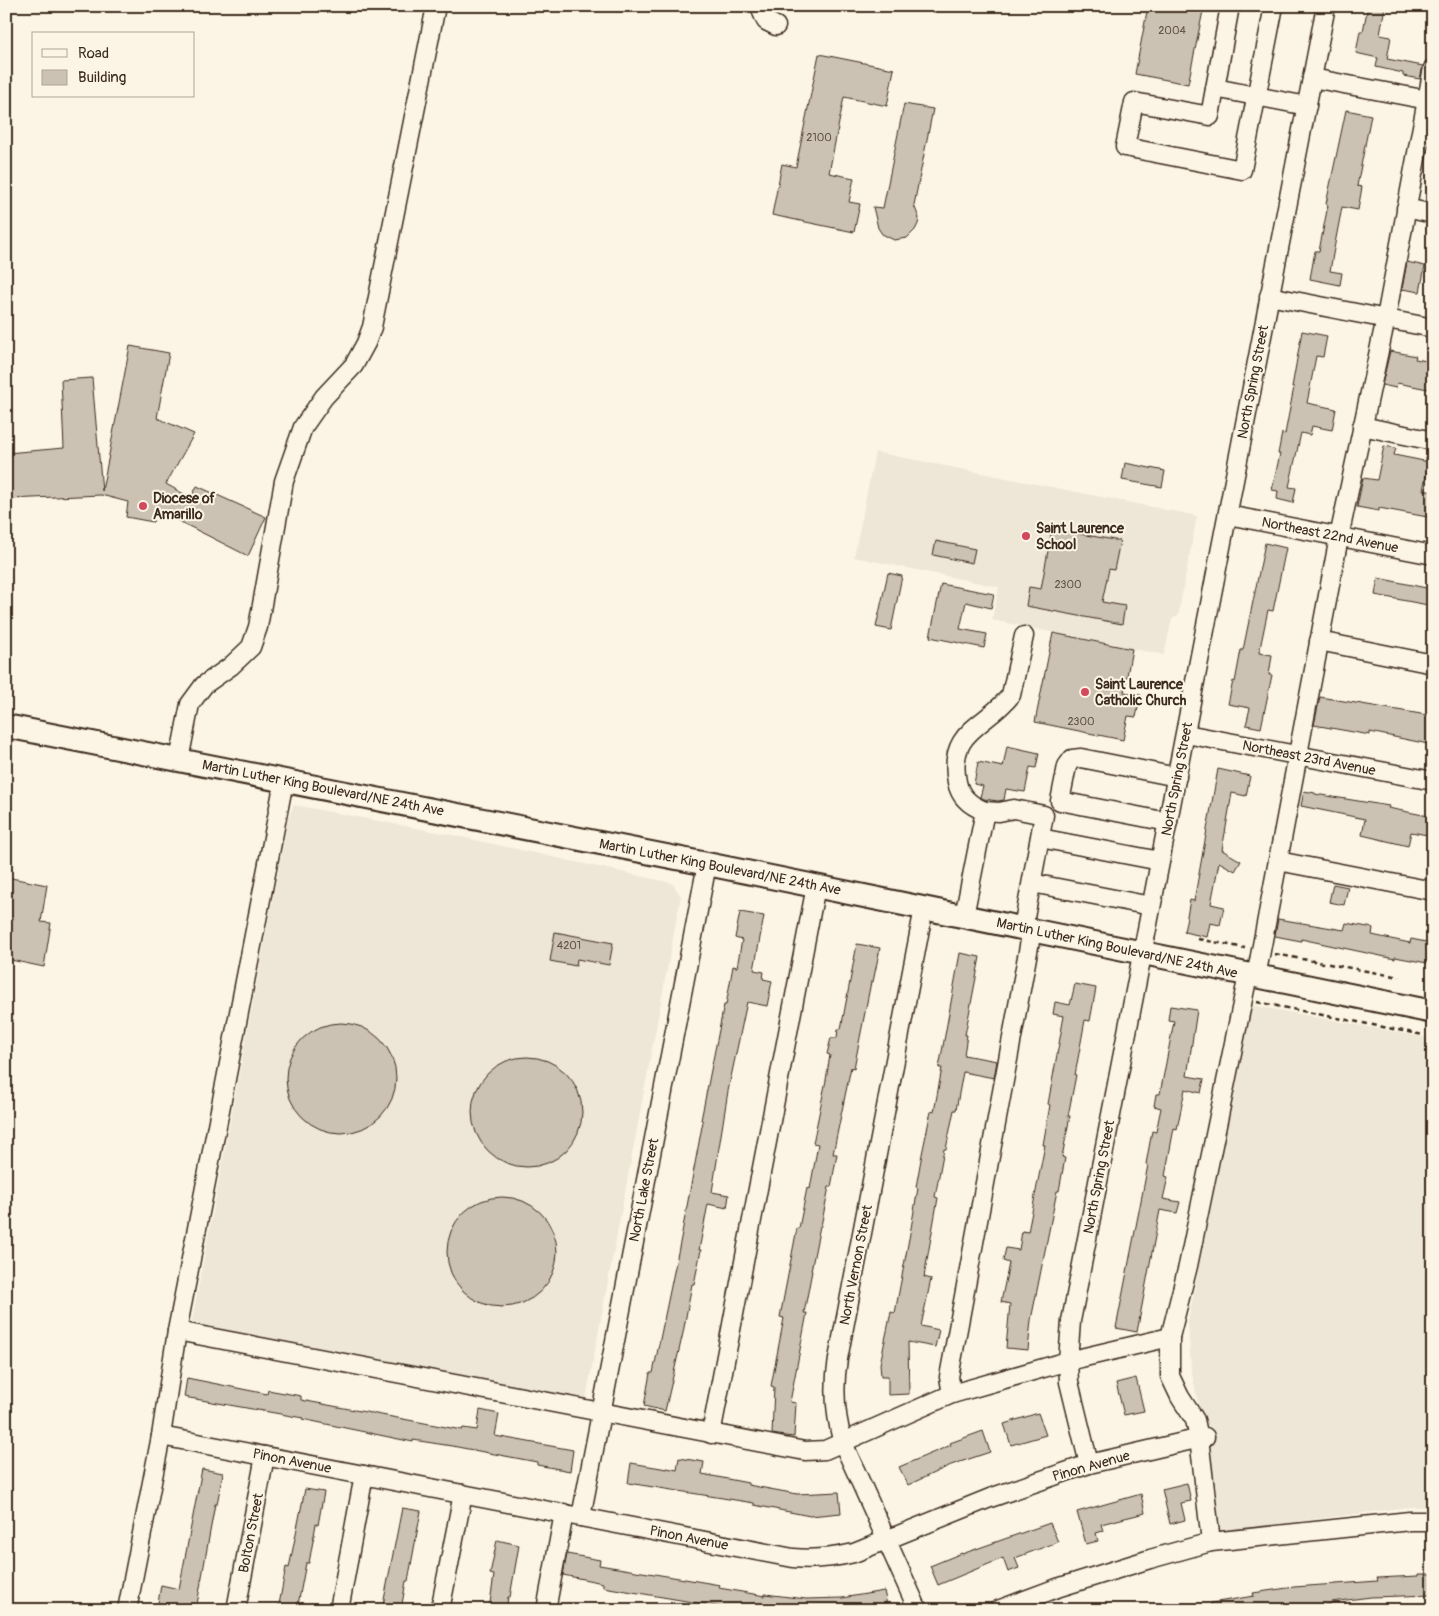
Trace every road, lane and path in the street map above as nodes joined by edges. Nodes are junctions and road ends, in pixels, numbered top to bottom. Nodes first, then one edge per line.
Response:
1 (436, 6) edge
2 (762, 6) edge
3 (1230, 6) edge
4 (1274, 6) edge
5 (1326, 6) edge
6 (776, 26) dead end
7 (1433, 68) edge
8 (1312, 78) junction
9 (1215, 88) junction
10 (1256, 96) junction
11 (1430, 101) edge
12 (1307, 106) junction
13 (1406, 208) junction
14 (1433, 214) edge
15 (1269, 296) junction
16 (1386, 318) junction
17 (1433, 328) edge
18 (1362, 426) junction
19 (1433, 441) edge
20 (1228, 515) junction
21 (1339, 537) junction
22 (1433, 555) edge
23 (1024, 636) dead end
24 (1320, 641) junction
25 (1433, 664) edge
26 (6, 726) edge
27 (1186, 734) junction
28 (1298, 756) junction
29 (179, 760) junction
30 (1177, 777) junction
31 (284, 781) junction
32 (1433, 781) edge
33 (1060, 801) junction
34 (985, 811) junction
35 (1044, 815) junction
36 (1168, 822) junction
37 (1040, 838) junction
38 (1160, 861) junction
39 (1278, 861) junction
40 (707, 864) junction
41 (1032, 884) junction
42 (816, 886) junction
43 (1433, 891) edge
44 (1151, 906) junction
45 (924, 908) junction
46 (964, 916) junction
47 (1028, 929) junction
48 (1198, 939) dead end
49 (1261, 951) junction
50 (1142, 953) junction
51 (1252, 976) junction
52 (1398, 977) dead end
53 (1243, 999) junction
54 (1433, 1012) edge
55 (1423, 1035) dead end
56 (177, 1331) junction
57 (1170, 1337) junction
58 (1068, 1361) junction
59 (952, 1394) junction
60 (600, 1413) junction
61 (712, 1434) junction
62 (161, 1436) junction
63 (1202, 1438) junction
64 (843, 1442) junction
65 (265, 1456) junction
66 (1089, 1464) junction
67 (364, 1475) junction
68 (462, 1494) junction
69 (564, 1513) junction
70 (581, 1516) junction
71 (1433, 1520) edge
72 (887, 1539) junction
73 (1211, 1542) junction
74 (128, 1610) edge
75 (236, 1610) edge
76 (340, 1610) edge
77 (440, 1610) edge
78 (546, 1610) edge
79 (918, 1610) edge
80 (998, 1610) edge

1 - 29 street
2 - 6 street
3 - 9 street
4 - 10 street
5 - 8 street, North Spring Street
7 - 11 street
8 - 11 street
8 - 12 street, North Spring Street
9 - 10 street
9 - 10 street
10 - 12 street
11 - 13 street
12 - 15 street, North Spring Street
13 - 14 street
13 - 16 street
15 - 16 street
15 - 20 street, North Spring Street
16 - 17 street
16 - 18 street
18 - 19 street
18 - 21 street
20 - 21 street, Northeast 22nd Avenue
20 - 27 street, North Spring Street
21 - 22 street, Northeast 22nd Avenue
21 - 24 street
23 - 34 street
24 - 25 street
24 - 28 street
26 - 29 main road, Martin Luther King Boulevard/NE 24th Ave
27 - 28 street, Northeast 23rd Avenue
27 - 30 street, North Spring Street
28 - 32 street, Northeast 23rd Avenue
28 - 39 street
29 - 31 main road, Martin Luther King Boulevard/NE 24th Ave
30 - 33 street
30 - 36 street, North Spring Street
31 - 40 main road, Martin Luther King Boulevard/NE 24th Ave
31 - 56 street
33 - 35 street
33 - 36 street
34 - 35 street
34 - 46 street
35 - 37 street
36 - 38 street, North Spring Street
37 - 38 street
37 - 41 street
38 - 44 street, North Spring Street
39 - 43 street
39 - 49 street
40 - 42 main road, Martin Luther King Boulevard/NE 24th Ave
40 - 60 street, North Lake Street
41 - 44 street
41 - 47 street
42 - 45 main road, Martin Luther King Boulevard/NE 24th Ave
42 - 61 street
44 - 50 street, North Spring Street
45 - 46 main road, Martin Luther King Boulevard/NE 24th Ave
45 - 64 street, North Vernon Street
46 - 47 main road, Martin Luther King Boulevard/NE 24th Ave
47 - 50 main road, Martin Luther King Boulevard/NE 24th Ave
47 - 59 street
48 - 49 path
49 - 51 street
49 - 52 path
50 - 51 main road, Martin Luther King Boulevard/NE 24th Ave
50 - 58 street, North Spring Street
51 - 53 street
51 - 54 main road, Martin Luther King Boulevard/NE 24th Ave
53 - 55 path
53 - 57 street
56 - 60 street
56 - 62 street
57 - 58 street
57 - 63 street
58 - 59 street
58 - 66 street, North Spring Street
59 - 64 street
60 - 61 street
60 - 70 street, North Lake Street
61 - 64 street
62 - 65 street, Pinon Avenue
62 - 74 street
63 - 66 street, Pinon Avenue
63 - 73 street
64 - 72 street, North Vernon Street
65 - 67 street, Pinon Avenue
65 - 75 street, Bolton Street
66 - 72 street, Pinon Avenue
67 - 68 street, Pinon Avenue
67 - 76 street
68 - 69 street, Pinon Avenue
68 - 77 street
69 - 70 street, Pinon Avenue
69 - 78 street
70 - 72 street, Pinon Avenue
71 - 73 street
72 - 79 street, North Vernon Street
73 - 80 street

